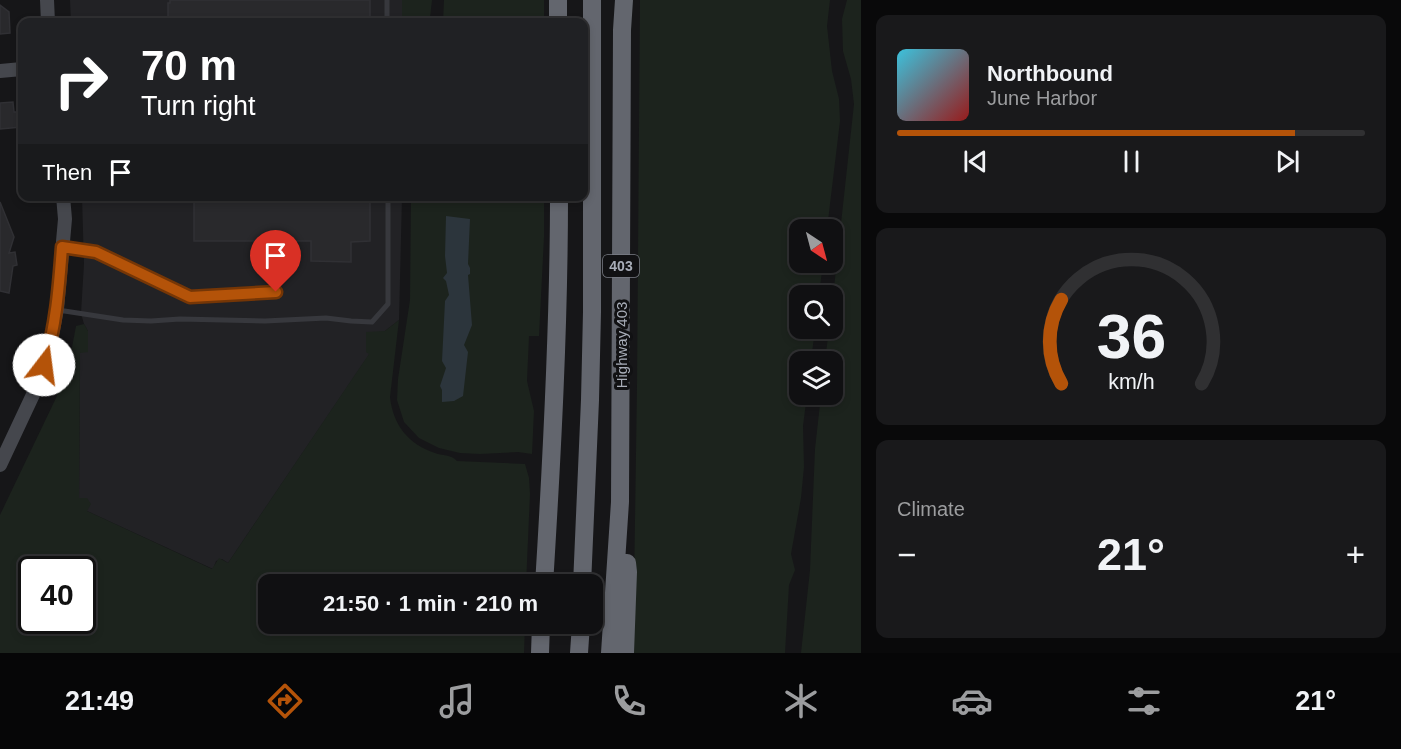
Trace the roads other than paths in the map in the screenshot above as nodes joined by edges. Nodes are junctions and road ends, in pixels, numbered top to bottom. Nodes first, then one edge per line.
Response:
1 (47, 0) edge
2 (387, 0) edge
3 (558, 0) edge
4 (592, 0) edge
5 (624, 0) edge
6 (48, 18) edge
7 (387, 18) edge
8 (558, 18) edge
9 (18, 69) edge
10 (0, 71) edge
11 (63, 201) edge
12 (387, 201) edge
13 (559, 201) edge
14 (62, 247) junction
15 (276, 292) dead end
16 (57, 309) junction
17 (0, 465) edge
18 (620, 502) junction
19 (544, 574) edge
20 (582, 574) edge
21 (541, 634) edge
22 (580, 634) edge
23 (540, 653) edge
24 (579, 653) edge
25 (610, 653) edge
26 (625, 653) edge

1 - 6 street
2 - 7 lane
3 - 8 highway
4 - 20 highway
5 - 18 highway, Highway 403 / 403
9 - 10 street
11 - 14 street
12 - 16 lane
13 - 19 highway
14 - 15 lane
14 - 16 street
16 - 17 street
18 - 25 highway, Highway 403 / 403
18 - 26 highway
21 - 23 highway
22 - 24 highway

